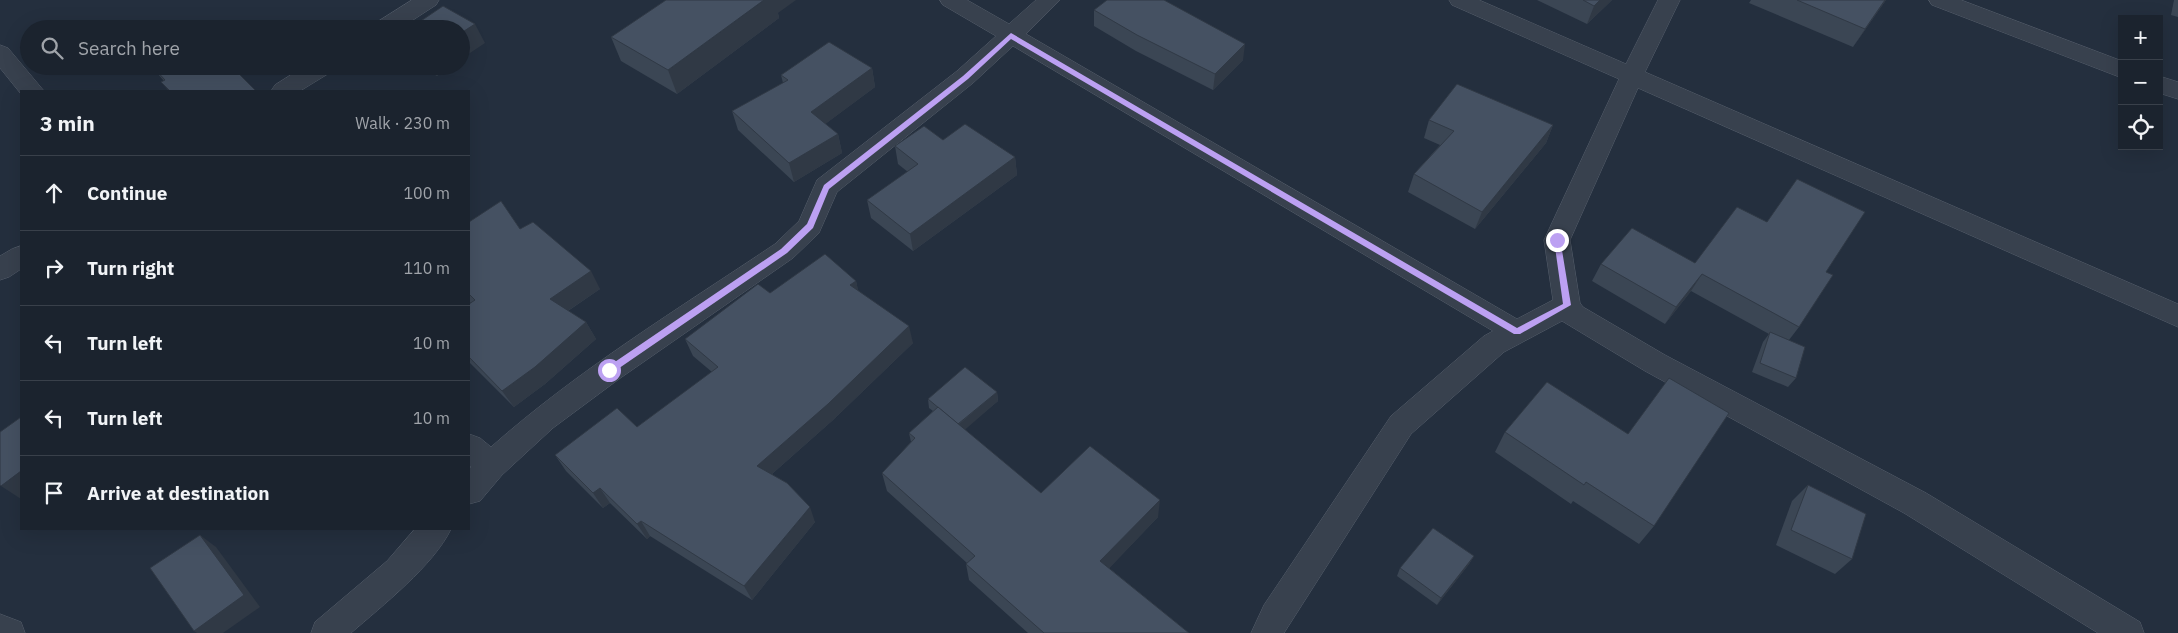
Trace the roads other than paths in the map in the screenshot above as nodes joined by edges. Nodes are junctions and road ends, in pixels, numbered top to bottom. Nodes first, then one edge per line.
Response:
1 (428, 0) edge
2 (951, 0) edge
3 (1049, 0) edge
4 (1460, 0) edge
5 (1669, 0) edge
6 (1940, 0) edge
7 (396, 20) edge
8 (1011, 35) junction
9 (0, 53) edge
10 (2118, 68) edge
11 (1633, 74) junction
12 (309, 75) edge
13 (2163, 85) edge
14 (31, 90) edge
15 (285, 90) edge
16 (2178, 91) edge
17 (20, 257) edge
18 (0, 270) edge
19 (1567, 305) junction
20 (2178, 316) edge
21 (1517, 332) junction
22 (470, 448) edge
23 (491, 466) junction
24 (470, 490) edge
25 (435, 530) edge
26 (0, 630) edge
27 (8, 633) edge
28 (327, 633) edge
29 (1267, 633) edge
30 (2128, 633) edge

1 - 7 street
2 - 8 street
3 - 8 street
4 - 11 street
5 - 11 street
6 - 10 street
8 - 21 street
8 - 23 street
9 - 14 street
11 - 19 street
11 - 20 street
12 - 15 street
13 - 16 street
17 - 18 street
19 - 21 street
19 - 30 street
21 - 29 street
22 - 23 street
23 - 24 street
25 - 28 street
26 - 27 street

